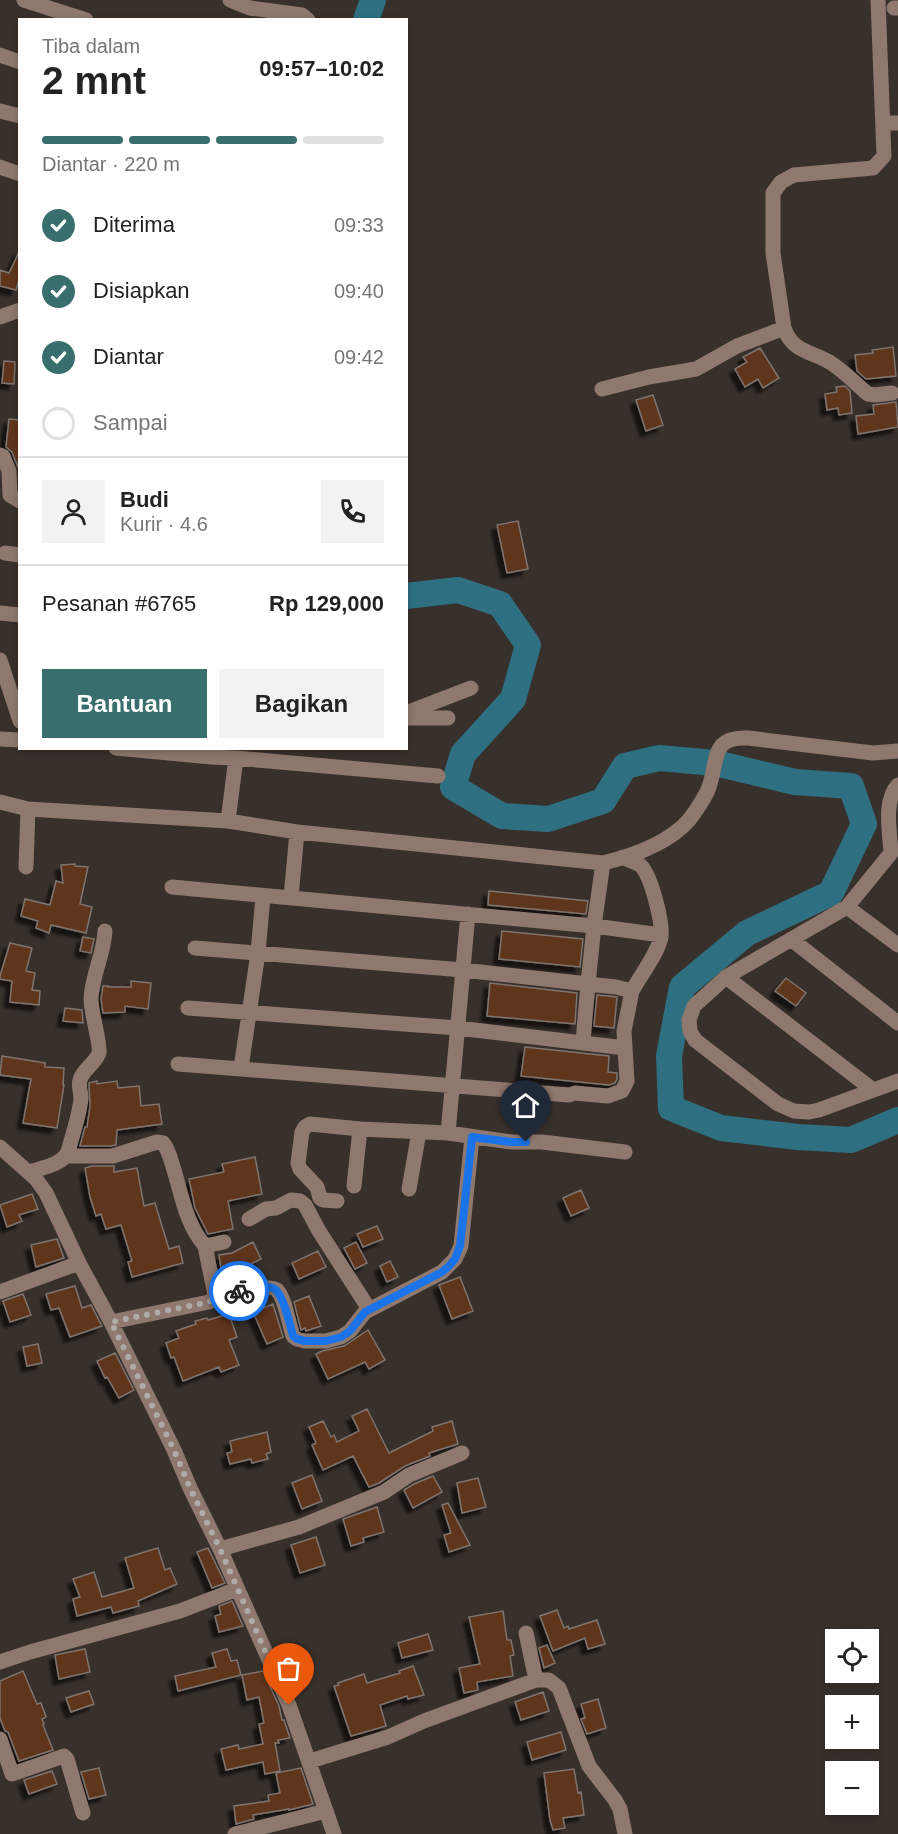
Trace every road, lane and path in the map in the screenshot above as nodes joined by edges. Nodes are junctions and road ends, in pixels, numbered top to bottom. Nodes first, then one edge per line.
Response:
1 (24, 0) edge
2 (230, 0) edge
3 (878, 0) edge
4 (248, 14) edge
5 (80, 18) edge
6 (306, 18) edge
7 (0, 55) edge
8 (18, 61) edge
9 (0, 111) edge
10 (18, 116) edge
11 (0, 167) edge
12 (18, 173) edge
13 (18, 311) edge
14 (0, 317) edge
15 (784, 328) junction
16 (602, 389) dead end
17 (892, 393) dead end
18 (0, 455) edge
19 (18, 500) edge
20 (0, 613) edge
21 (18, 615) edge
22 (0, 660) edge
23 (13, 677) edge
24 (471, 688) dead end
25 (18, 708) edge
26 (408, 712) edge
27 (408, 718) edge
28 (448, 718) dead end
29 (0, 739) edge
30 (18, 740) edge
31 (895, 748) edge
32 (164, 750) edge
33 (211, 752) edge
34 (236, 758) junction
35 (438, 776) dead end
36 (898, 785) edge
37 (0, 802) edge
38 (28, 809) junction
39 (228, 821) junction
40 (297, 832) junction
41 (895, 856) edge
42 (623, 857) junction
43 (603, 863) junction
44 (26, 867) dead end
45 (172, 887) dead end
46 (263, 896) junction
47 (291, 897) junction
48 (847, 907) junction
49 (468, 914) junction
50 (594, 926) junction
51 (105, 931) dead end
52 (661, 935) junction
53 (791, 939) junction
54 (898, 945) edge
55 (195, 948) dead end
56 (258, 953) junction
57 (463, 970) junction
58 (726, 977) junction
59 (588, 984) junction
60 (632, 991) junction
61 (188, 1008) dead end
62 (250, 1014) junction
63 (898, 1023) edge
64 (458, 1028) junction
65 (583, 1042) junction
66 (625, 1048) junction
67 (178, 1064) dead end
68 (241, 1068) junction
69 (898, 1081) edge
70 (453, 1085) junction
71 (873, 1090) junction
72 (360, 1129) junction
73 (418, 1132) junction
74 (448, 1133) junction
75 (472, 1137) junction
76 (0, 1147) edge
77 (625, 1152) dead end
78 (66, 1156) junction
79 (29, 1172) junction
80 (354, 1186) dead end
81 (410, 1188) dead end
82 (337, 1201) dead end
83 (249, 1219) dead end
84 (224, 1242) dead end
85 (204, 1246) junction
86 (79, 1263) junction
87 (0, 1292) edge
88 (215, 1295) junction
89 (369, 1309) junction
90 (111, 1322) junction
91 (462, 1453) dead end
92 (220, 1549) junction
93 (237, 1589) junction
94 (526, 1633) dead end
95 (0, 1662) edge
96 (536, 1680) junction
97 (0, 1739) edge
98 (310, 1761) junction
99 (326, 1811) junction
100 (83, 1813) dead end
101 (235, 1834) edge
102 (334, 1834) edge
103 (625, 1834) edge

1 - 5 street
2 - 4 street
3 - 15 street
4 - 6 street
7 - 8 street
9 - 10 street
11 - 12 street
13 - 14 street
15 - 16 street
15 - 17 street
18 - 19 street
20 - 21 street
22 - 23 street
23 - 25 street
24 - 26 street
27 - 28 street
29 - 30 street
31 - 42 street
32 - 33 street
33 - 34 street
34 - 35 street
34 - 39 street
36 - 41 street
37 - 38 street
38 - 39 street
38 - 44 street
39 - 40 street
40 - 43 street
40 - 47 street
41 - 48 street
42 - 43 street
42 - 52 street
43 - 50 street
45 - 46 street
46 - 47 street
46 - 56 street
47 - 49 street
48 - 53 street
48 - 54 street
49 - 50 street
49 - 57 street
50 - 52 street
50 - 59 street
51 - 78 street
52 - 60 street
53 - 58 street
53 - 63 street
55 - 56 street
56 - 57 street
56 - 62 street
57 - 59 street
57 - 64 street
58 - 71 street
58 - 71 street
59 - 60 street
59 - 65 street
60 - 66 street
61 - 62 street
62 - 64 street
62 - 68 street
64 - 65 street
64 - 70 street
65 - 66 street
66 - 70 street
67 - 68 street
68 - 70 street
69 - 71 street
70 - 74 street
72 - 73 street
72 - 80 street
72 - 82 street
73 - 74 street
73 - 81 street
74 - 75 street
75 - 77 street
75 - 89 street
76 - 79 street
78 - 79 street
78 - 85 street
79 - 86 street
83 - 89 street
84 - 85 street
85 - 88 street
86 - 87 street
86 - 90 street
88 - 89 street
88 - 90 street
90 - 92 street
91 - 92 street
92 - 93 street
93 - 95 street
93 - 98 street
94 - 96 street
96 - 98 street
96 - 103 street
97 - 100 street
98 - 99 street
99 - 101 street
99 - 102 street

